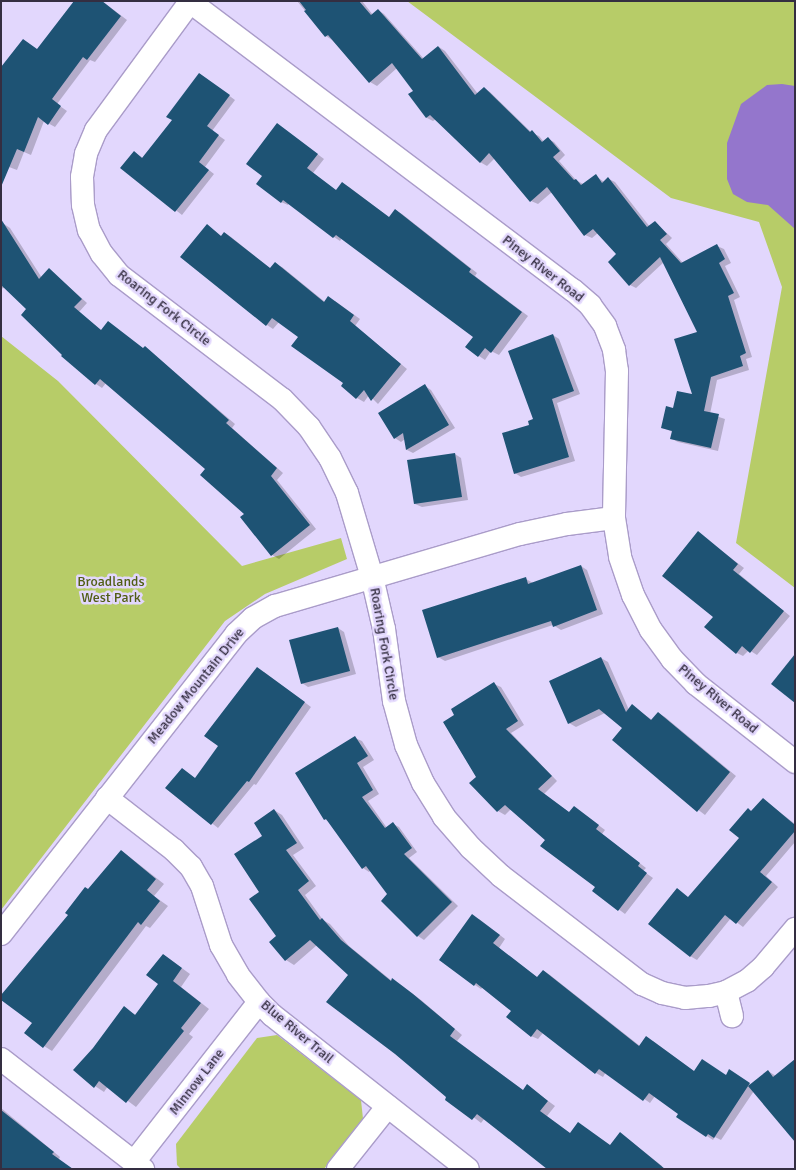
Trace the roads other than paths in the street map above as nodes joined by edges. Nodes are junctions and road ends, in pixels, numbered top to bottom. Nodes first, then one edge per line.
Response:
1 (189, 2) edge
2 (614, 518) junction
3 (372, 577) junction
4 (795, 762) edge
5 (107, 798) junction
6 (795, 929) edge
7 (1, 934) edge
8 (726, 992) junction
9 (259, 1002) junction
10 (732, 1016) dead end
11 (1, 1058) edge
12 (388, 1106) junction
13 (138, 1165) edge
14 (338, 1169) edge
15 (468, 1169) edge

1 - 2 street, Piney River Road
1 - 3 street, Roaring Fork Circle
2 - 3 street, Meadow Mountain Drive
2 - 4 street, Piney River Road
3 - 5 street, Meadow Mountain Drive
3 - 8 street, Roaring Fork Circle
5 - 7 street, Meadow Mountain Drive
5 - 9 street, Blue River Trail
6 - 8 street, Roaring Fork Circle
8 - 10 street
9 - 12 street, Blue River Trail
9 - 13 street, Minnow Lane
11 - 13 street
12 - 14 street
12 - 15 street, Blue River Trail

